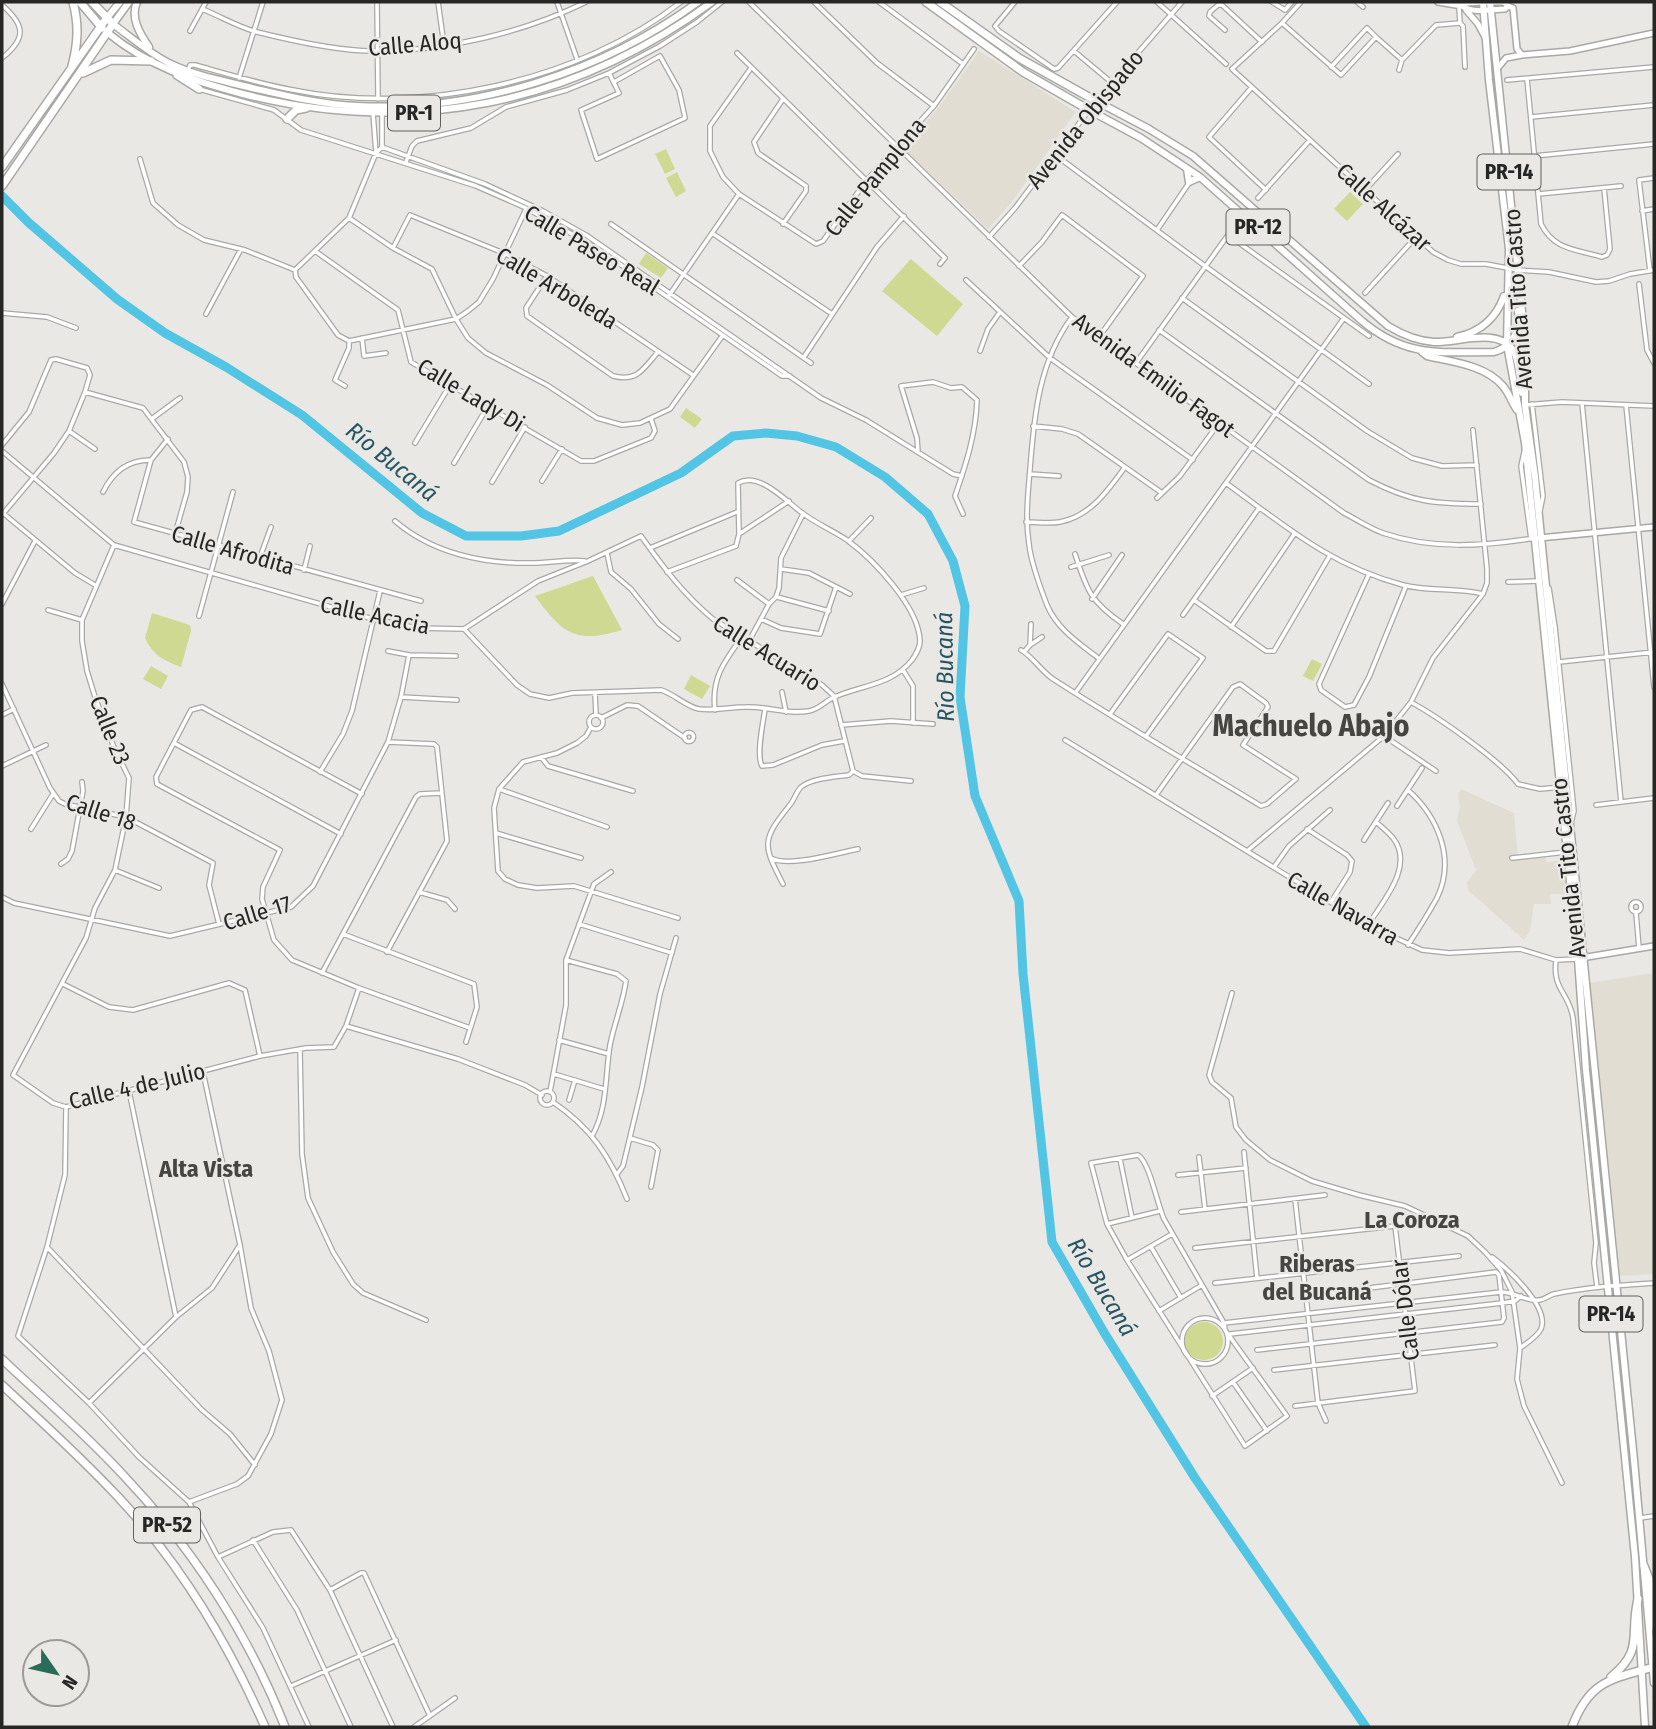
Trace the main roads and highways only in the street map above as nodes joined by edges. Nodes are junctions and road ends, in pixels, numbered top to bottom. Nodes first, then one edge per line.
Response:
1 (73, 2) edge
2 (80, 2) edge
3 (92, 2) edge
4 (120, 2) edge
5 (129, 2) edge
6 (137, 2) edge
7 (698, 2) edge
8 (712, 2) edge
9 (926, 2) edge
10 (940, 2) edge
11 (1486, 5) edge
12 (110, 22) junction
13 (101, 27) junction
14 (108, 33) junction
15 (152, 52) junction
16 (151, 61) junction
17 (82, 73) junction
18 (70, 74) junction
19 (177, 75) junction
20 (199, 89) road end
21 (1096, 101) joint
22 (306, 108) junction
23 (373, 110) junction
24 (382, 110) junction
25 (1089, 110) joint
26 (287, 119) road end
27 (1186, 166) junction
28 (2, 167) edge
29 (1200, 177) junction
30 (3, 184) edge
31 (1507, 288) junction
32 (1520, 295) junction
33 (1446, 342) junction
34 (1507, 345) junction
35 (1420, 351) junction
36 (1529, 404) junction
37 (1520, 414) junction
38 (1536, 538) junction
39 (1566, 787) junction
40 (1580, 958) junction
41 (1613, 1286) junction
42 (2, 1359) edge
43 (2, 1385) edge
44 (1644, 1566) junction
45 (1638, 1599) junction
46 (1654, 1626) edge
47 (1653, 1667) edge
48 (1642, 1671) junction
49 (1607, 1680) junction
50 (1654, 1683) edge
51 (265, 1727) edge
52 (285, 1727) edge
53 (1572, 1727) edge
54 (1645, 1727) edge

1 - 18 highway
2 - 13 highway
3 - 12 highway
4 - 12 main road
5 - 12 main road
6 - 15 main road
7 - 24 main road, PR-1
8 - 24 main road, PR-1
9 - 25 highway, PR-12
10 - 21 highway, PR-12
11 - 31 main road, Avenida Tito Castro / PR-14
11 - 32 main road, Avenida Tito Castro / PR-14
12 - 13 highway
12 - 14 highway
12 - 15 main road, PR-1
13 - 14 highway, PR-1
13 - 18 highway
14 - 16 main road, PR-1
14 - 17 highway
15 - 23 main road, PR-1
16 - 17 highway
16 - 19 main road, PR-1
17 - 30 highway
18 - 28 highway
19 - 20 highway
19 - 22 main road, PR-1
21 - 33 main road, PR-12
22 - 23 main road, PR-1
22 - 26 highway
23 - 24 main road, PR-1
25 - 27 main road, PR-12
27 - 29 main road, PR-12
27 - 29 main road
29 - 35 main road, PR-12
31 - 33 main road
31 - 34 main road, Avenida Tito Castro / PR-14
32 - 34 main road
32 - 36 main road, Avenida Tito Castro / PR-14
33 - 34 main road, PR-12
34 - 35 main road, PR-12
34 - 36 main road
34 - 37 main road, Avenida Tito Castro / PR-14
35 - 37 main road
36 - 38 main road, Avenida Tito Castro / PR-14
37 - 38 main road, Avenida Tito Castro / PR-14
38 - 39 main road, Avenida Tito Castro / PR-14
39 - 40 main road, Avenida Tito Castro / PR-14
39 - 40 main road, Avenida Tito Castro / PR-14
40 - 41 main road, Avenida Tito Castro / PR-14
41 - 44 main road, Avenida Tito Castro / PR-14
41 - 45 main road, Avenida Tito Castro / PR-14
42 - 52 highway, PR-52
43 - 51 highway, PR-52
44 - 46 highway
44 - 47 main road, Avenida Tito Castro / PR-14
45 - 48 main road, Avenida Tito Castro / PR-14
45 - 49 highway
47 - 48 highway
47 - 50 main road, Avenida Tito Castro / PR-14
48 - 49 highway
48 - 54 main road, Avenida Tito Castro / PR-14
49 - 53 highway

